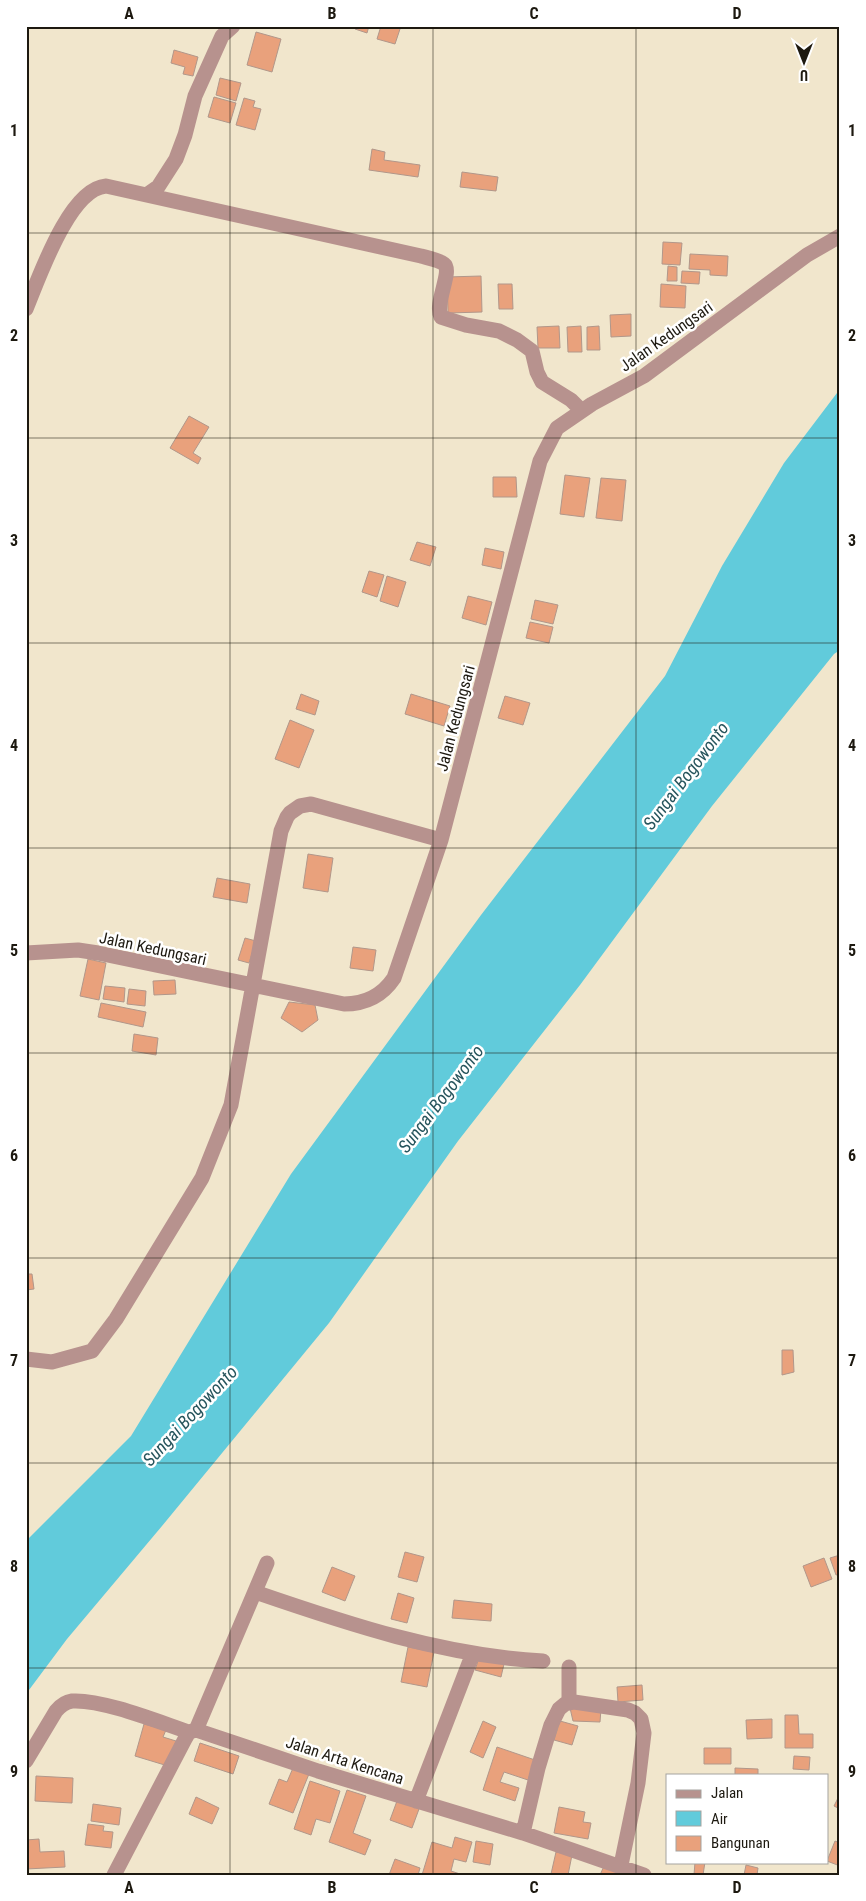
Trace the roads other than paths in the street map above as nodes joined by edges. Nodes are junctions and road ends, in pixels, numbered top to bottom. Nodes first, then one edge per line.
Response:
1 (233, 26) edge
2 (148, 194) junction
3 (840, 236) edge
4 (26, 309) edge
5 (582, 411) junction
6 (441, 840) junction
7 (26, 953) edge
8 (254, 986) junction
9 (26, 1360) edge
10 (267, 1563) dead end
11 (255, 1592) junction
12 (474, 1653) junction
13 (543, 1661) dead end
14 (569, 1667) dead end
15 (570, 1703) junction
16 (193, 1731) junction
17 (26, 1761) edge
18 (416, 1801) junction
19 (523, 1834) junction
20 (620, 1865) junction
21 (641, 1874) edge
22 (114, 1875) edge

1 - 2 street
2 - 4 street
2 - 5 street
3 - 5 street, Jalan Kedungsari
5 - 6 street, Jalan Kedungsari
6 - 8 street, Jalan Kedungsari
6 - 8 street
7 - 8 street, Jalan Kedungsari
8 - 9 street
10 - 11 street
11 - 12 street
11 - 16 street
12 - 13 street
12 - 18 street
14 - 15 street
15 - 19 street
15 - 20 street
16 - 17 street, Jalan Arta Kencana
16 - 18 street, Jalan Arta Kencana
16 - 22 street
18 - 19 street, Jalan Arta Kencana
19 - 20 street, Jalan Arta Kencana
20 - 21 street, Jalan Arta Kencana

